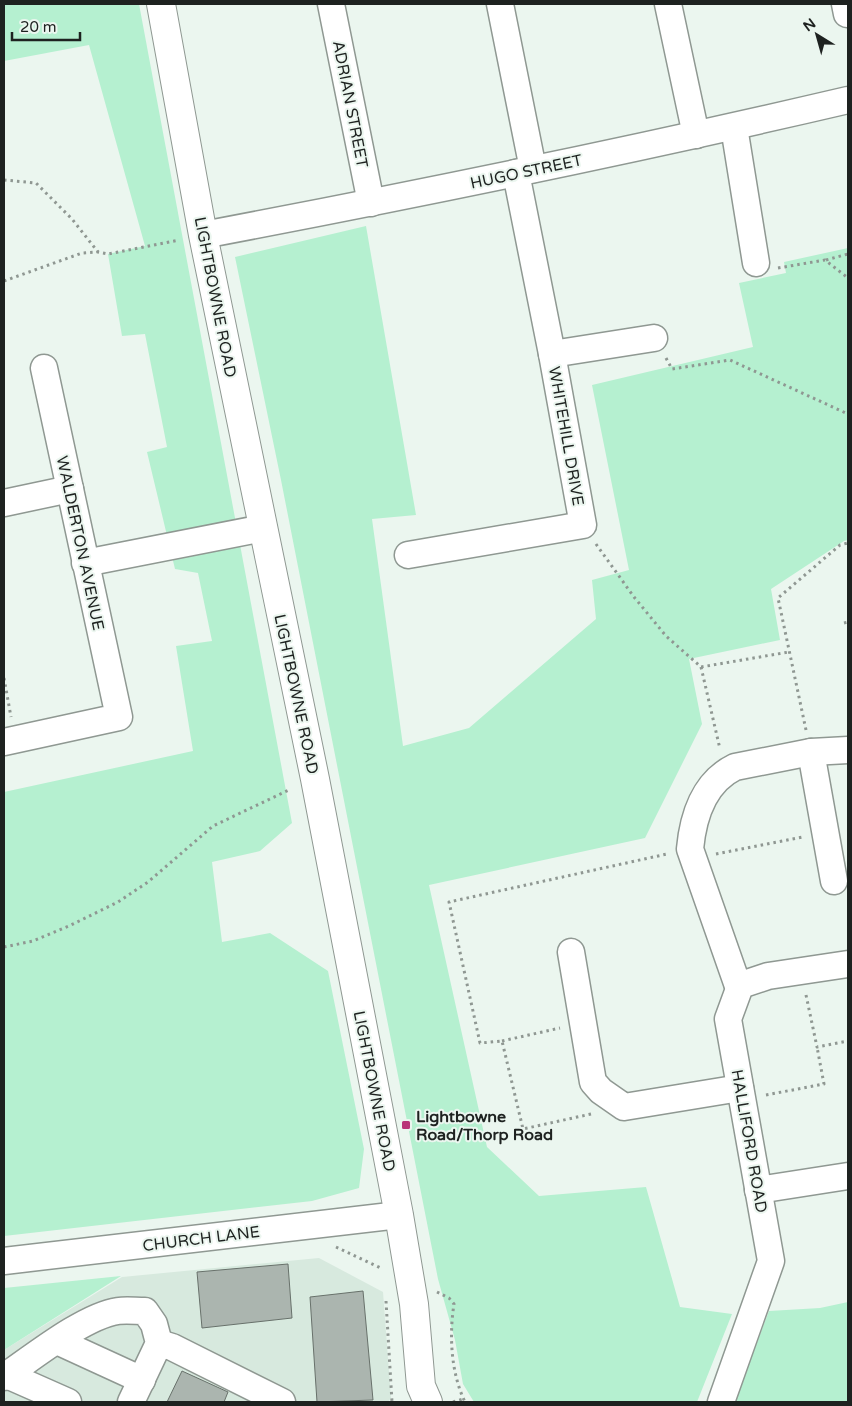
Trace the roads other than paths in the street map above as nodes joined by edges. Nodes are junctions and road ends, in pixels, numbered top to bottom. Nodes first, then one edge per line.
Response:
1 (160, 4) edge
2 (331, 4) edge
3 (500, 4) edge
4 (668, 4) edge
5 (848, 100) edge
6 (734, 126) junction
7 (696, 135) junction
8 (524, 171) junction
9 (371, 203) junction
10 (203, 235) junction
11 (756, 263) road end
12 (654, 338) road end
13 (552, 354) junction
14 (44, 368) dead end
15 (70, 489) junction
16 (4, 503) edge
17 (263, 528) junction
18 (408, 556) dead end
19 (85, 563) junction
20 (9, 741) edge
21 (848, 750) edge
22 (810, 752) junction
23 (834, 881) dead end
24 (571, 952) dead end
25 (848, 964) edge
26 (738, 986) junction
27 (742, 1094) junction
28 (848, 1176) edge
29 (758, 1190) junction
30 (399, 1215) junction
31 (4, 1261) edge
32 (57, 1341) junction
33 (166, 1345) junction
34 (6, 1376) edge
35 (137, 1391) edge
36 (256, 1396) edge
37 (422, 1397) edge
38 (68, 1402) edge
39 (282, 1402) edge
40 (721, 1402) edge

1 - 10 main road, LIGHTBOWNE ROAD
2 - 9 street, ADRIAN STREET
3 - 8 street, WHITEHILL DRIVE
4 - 7 street
5 - 6 street, HUGO STREET
6 - 7 street, HUGO STREET
6 - 11 street
7 - 8 street, HUGO STREET
8 - 9 street, HUGO STREET
8 - 13 street, WHITEHILL DRIVE
9 - 10 street, HUGO STREET
10 - 17 main road, LIGHTBOWNE ROAD
12 - 13 street
13 - 18 street, WHITEHILL DRIVE
14 - 15 street, WALDERTON AVENUE
15 - 16 street
15 - 19 street, WALDERTON AVENUE
17 - 19 street
17 - 30 main road, LIGHTBOWNE ROAD
19 - 20 street, WALDERTON AVENUE
21 - 22 street
22 - 23 street
22 - 26 street
24 - 27 street
25 - 26 street
26 - 27 street, HALLIFORD ROAD
27 - 29 street, HALLIFORD ROAD
28 - 29 street
29 - 40 street, HALLIFORD ROAD
30 - 31 street, CHURCH LANE
30 - 37 main road, LIGHTBOWNE ROAD
32 - 33 street
32 - 34 street
32 - 35 street
33 - 35 street
33 - 36 street
34 - 38 street
36 - 39 street

